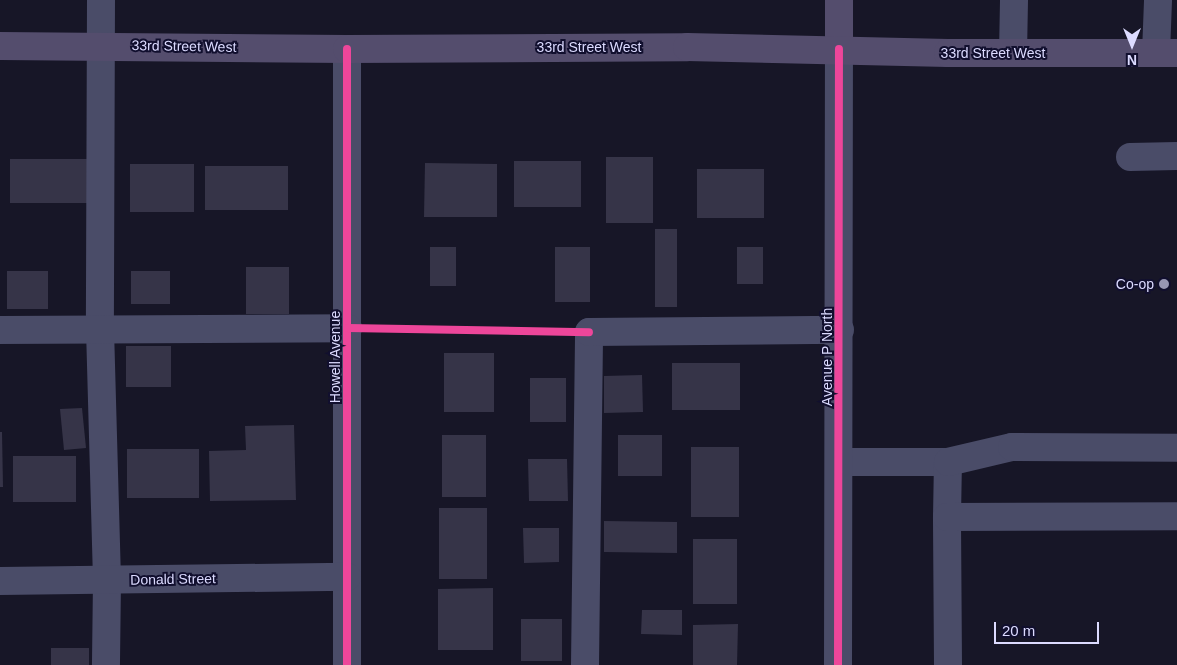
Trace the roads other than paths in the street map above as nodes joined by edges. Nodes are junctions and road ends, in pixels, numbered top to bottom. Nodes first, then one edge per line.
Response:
1 (101, 0) edge
2 (839, 0) edge
3 (1014, 0) edge
4 (1158, 0) edge
5 (101, 45) junction
6 (0, 46) edge
7 (347, 49) junction
8 (839, 49) junction
9 (1013, 53) junction
10 (1166, 53) edge
11 (1130, 156) dead end
12 (1177, 156) edge
13 (348, 328) junction
14 (0, 330) edge
15 (100, 330) junction
16 (840, 330) junction
17 (1177, 448) edge
18 (840, 462) junction
19 (948, 462) junction
20 (1177, 516) edge
21 (947, 517) junction
22 (347, 577) junction
23 (0, 580) edge
24 (107, 580) junction
25 (106, 665) edge
26 (347, 665) edge
27 (585, 665) edge
28 (838, 665) edge
29 (948, 665) edge

1 - 5 street
2 - 8 main road, Avenue P North
3 - 9 street
4 - 10 street
5 - 6 main road, 33rd Street West
5 - 7 main road, 33rd Street West
5 - 15 street
7 - 8 main road, 33rd Street West
7 - 13 street, Howell Avenue
8 - 9 main road, 33rd Street West
8 - 16 street, Avenue P North
9 - 10 main road, 33rd Street West
11 - 12 street
13 - 15 street
13 - 22 street, Howell Avenue
14 - 15 street
15 - 24 street
16 - 18 street, Avenue P North
16 - 27 street
17 - 19 street
18 - 19 street
18 - 28 street, Avenue P North
19 - 21 street
20 - 21 street
21 - 29 street
22 - 24 street, Donald Street
22 - 26 street, Howell Avenue
23 - 24 street, Donald Street
24 - 25 street

